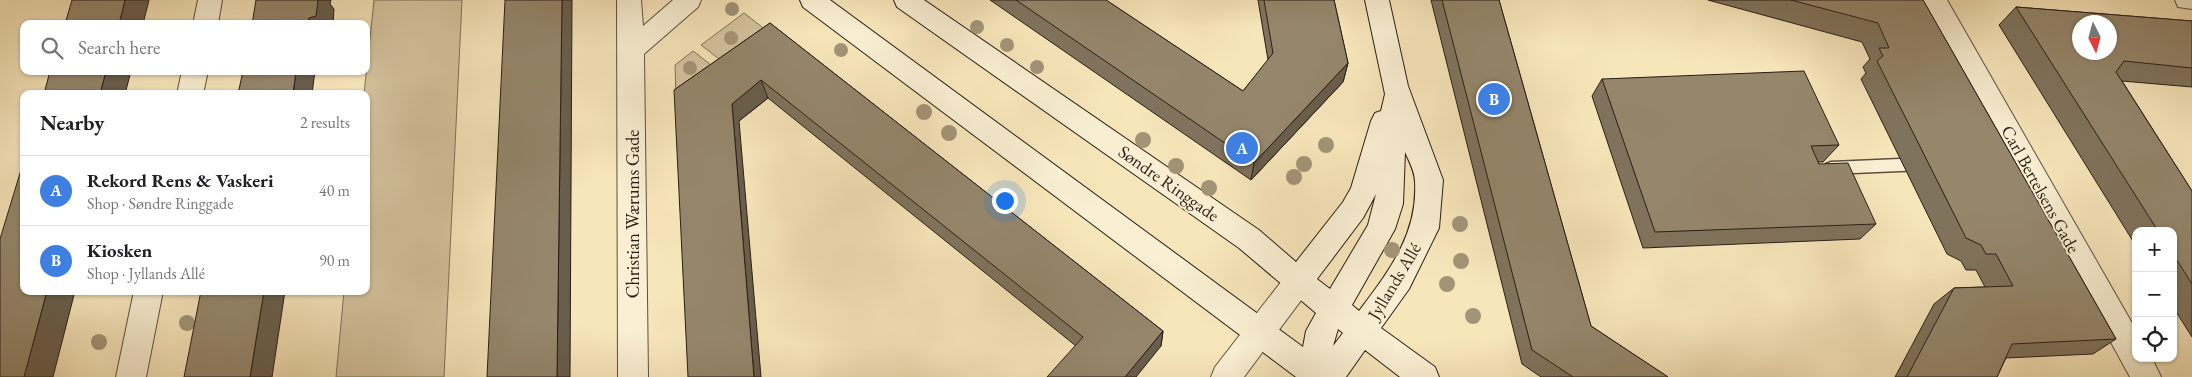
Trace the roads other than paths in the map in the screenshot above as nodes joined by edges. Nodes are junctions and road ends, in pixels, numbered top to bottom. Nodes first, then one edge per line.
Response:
1 (210, 0) edge
2 (629, 0) edge
3 (690, 0) edge
4 (812, 0) edge
5 (906, 0) edge
6 (1376, 0) edge
7 (1935, 0) edge
8 (2187, 0) edge
9 (2192, 0) edge
10 (206, 20) edge
11 (631, 50) junction
12 (194, 75) edge
13 (1395, 86) junction
14 (191, 90) edge
15 (1935, 164) edge
16 (1815, 169) edge
17 (1298, 282) junction
18 (148, 295) edge
19 (1333, 309) junction
20 (1260, 332) junction
21 (1362, 332) junction
22 (131, 377) edge
23 (633, 377) edge
24 (1226, 377) edge
25 (1324, 377) edge
26 (1424, 377) edge
27 (2146, 377) edge

1 - 10 street
2 - 11 street, Christian Wærums Gade
3 - 11 street
4 - 20 street
5 - 17 street, Søndre Ringgade
6 - 13 street, Jyllands Allé
7 - 27 street, Carl Bertelsens Gade
8 - 9 street
11 - 23 street, Christian Wærums Gade
12 - 14 street
13 - 17 street, Jyllands Allé
13 - 19 street
13 - 21 street, Jyllands Allé
15 - 16 lane
17 - 19 street, Søndre Ringgade
17 - 20 street, Jyllands Allé
18 - 22 street
19 - 21 street, Søndre Ringgade
19 - 25 street
20 - 24 street, Jyllands Allé
20 - 25 street
21 - 25 street, Jyllands Allé
21 - 26 street, Søndre Ringgade

